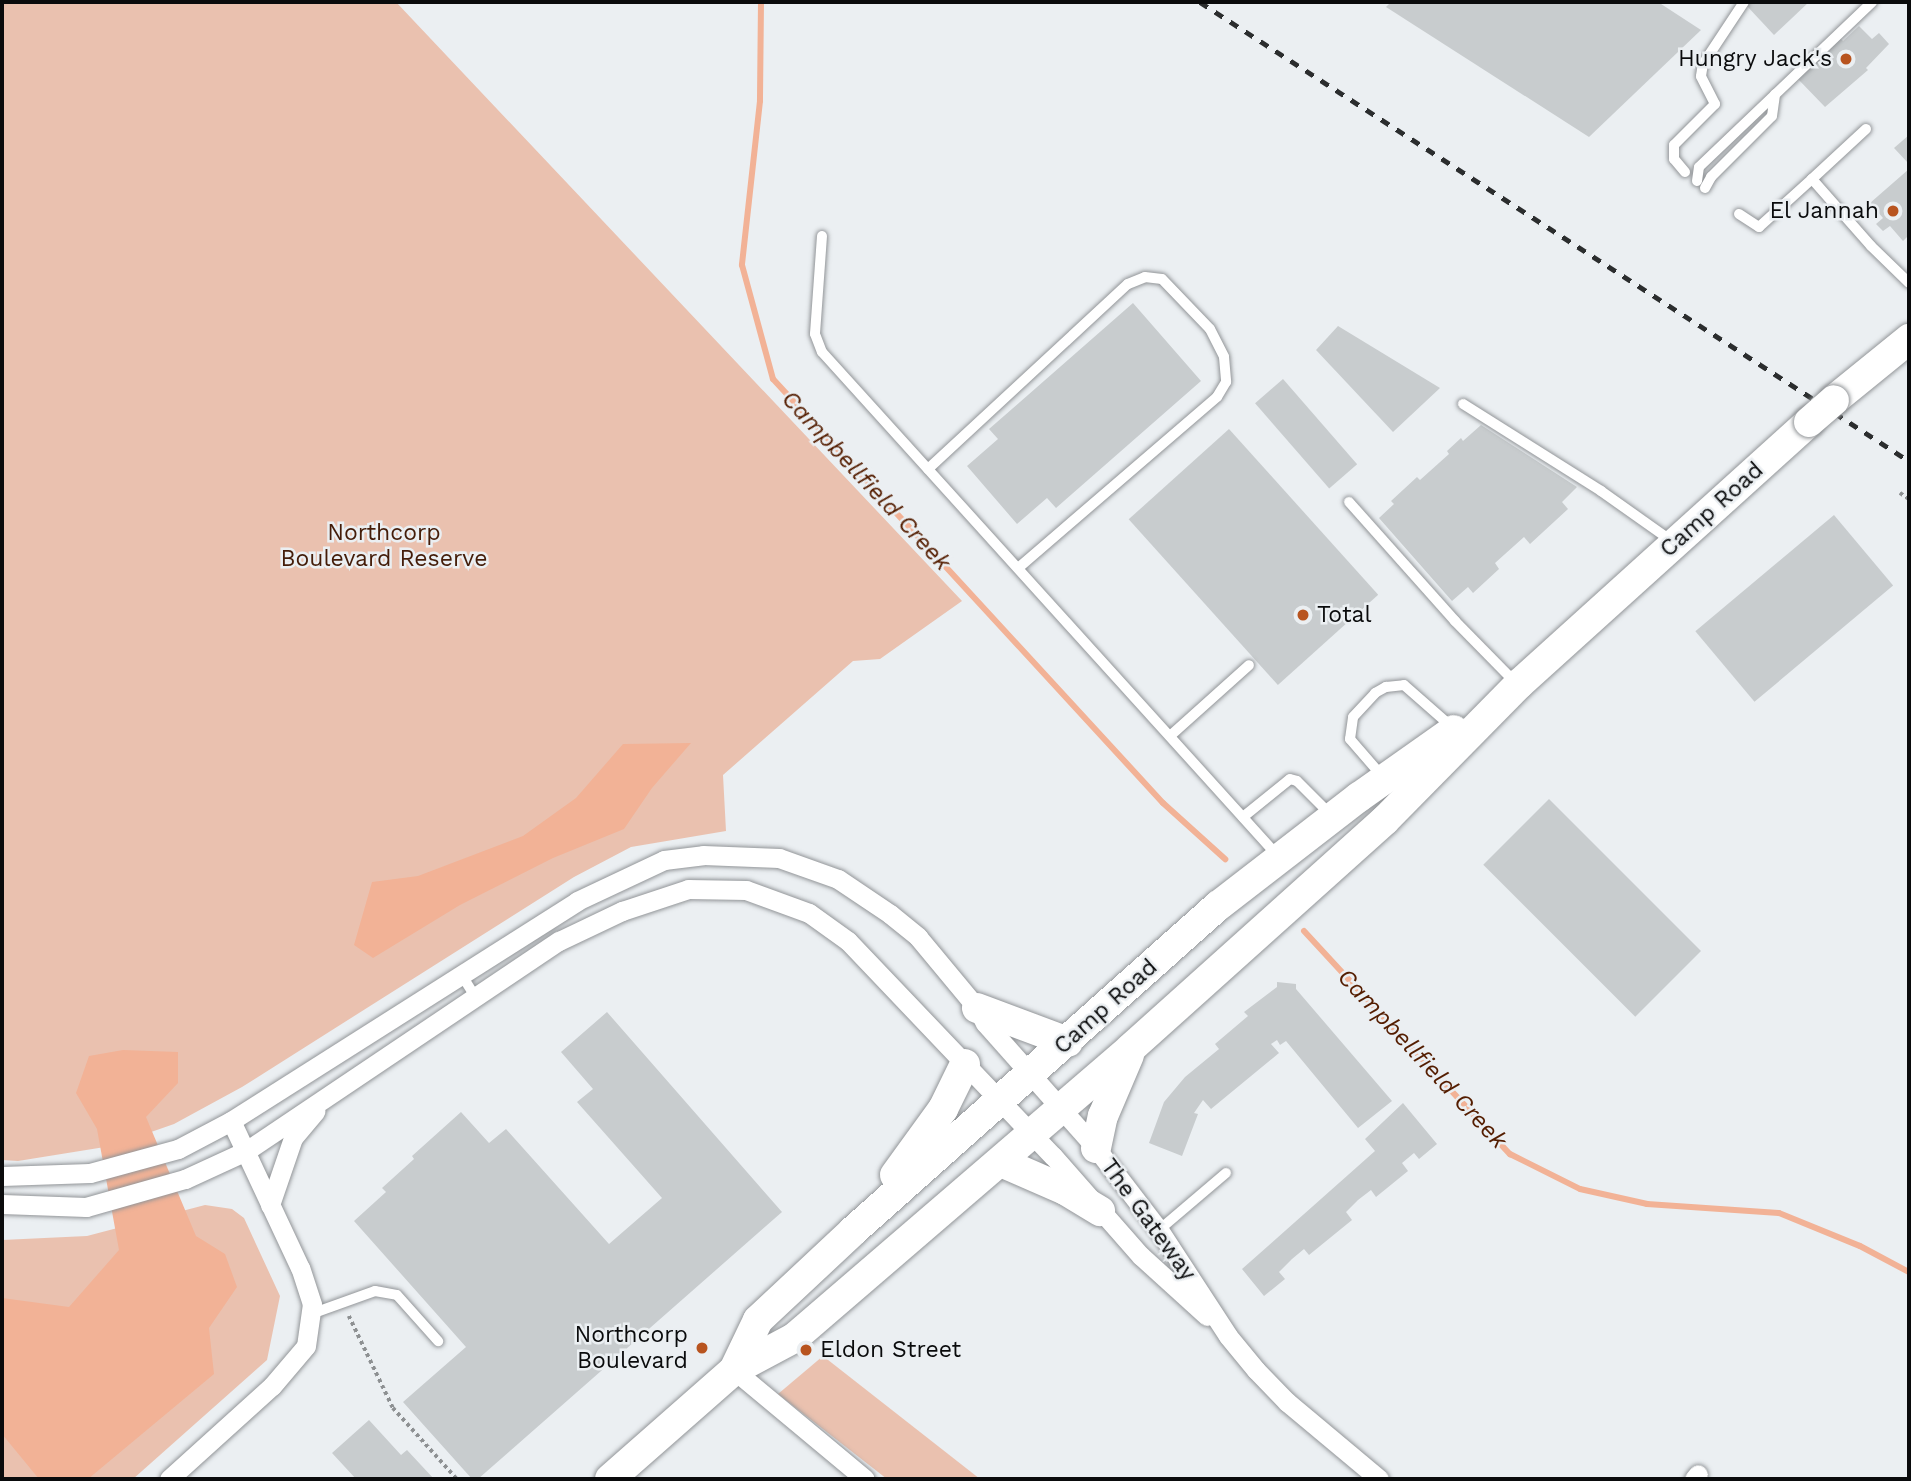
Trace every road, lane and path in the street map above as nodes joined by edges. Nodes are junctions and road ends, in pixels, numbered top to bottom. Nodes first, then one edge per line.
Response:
1 (1744, 2) edge
2 (1872, 2) edge
3 (1866, 129) dead end
4 (1685, 172) dead end
5 (1812, 179) junction
6 (1701, 184) dead end
7 (1739, 214) dead end
8 (822, 236) dead end
9 (1909, 283) edge
10 (1909, 339) edge
11 (1462, 404) dead end
12 (928, 469) junction
13 (1900, 493) dead end
14 (1909, 499) edge
15 (1349, 502) dead end
16 (1675, 544) junction
17 (1018, 568) junction
18 (1249, 665) dead end
19 (1518, 684) junction
20 (1455, 730) junction
21 (1170, 736) junction
22 (1385, 779) junction
23 (1243, 817) junction
24 (1333, 817) junction
25 (1280, 858) junction
26 (461, 974) junction
27 (474, 995) junction
28 (977, 1008) junction
29 (1068, 1042) junction
30 (1131, 1048) junction
31 (965, 1063) junction
32 (1030, 1074) junction
33 (333, 1091) junction
34 (1000, 1101) junction
35 (1061, 1110) junction
36 (231, 1121) junction
37 (1032, 1135) junction
38 (1096, 1148) junction
39 (246, 1151) junction
40 (1001, 1162) junction
41 (1226, 1173) dead end
42 (2, 1176) edge
43 (2, 1204) edge
44 (270, 1205) junction
45 (1100, 1210) junction
46 (1159, 1230) junction
47 (853, 1231) junction
48 (340, 1302) junction
49 (310, 1314) junction
50 (1228, 1336) junction
51 (438, 1341) dead end
52 (734, 1370) junction
53 (169, 1479) edge
54 (457, 1479) edge
55 (610, 1479) edge
56 (865, 1479) edge
57 (1379, 1479) edge

1 - 4 lane
2 - 6 lane
3 - 5 lane
5 - 7 lane
5 - 9 lane
8 - 12 lane
10 - 16 main road, Camp Road, bridge
11 - 16 lane
12 - 17 lane
12 - 17 lane
13 - 14 path
15 - 19 lane
16 - 19 main road, Camp Road
17 - 21 lane
18 - 21 lane
19 - 20 main road, Camp Road
19 - 30 main road, Camp Road
20 - 22 main road, Camp Road
20 - 22 lane
21 - 23 lane
22 - 24 main road, Camp Road
23 - 24 lane
23 - 25 lane
24 - 25 main road, Camp Road
25 - 29 main road, Camp Road
26 - 27 lane
26 - 28 street
26 - 36 street
27 - 31 street
27 - 33 street
28 - 29 main road
28 - 32 street
29 - 32 main road, Camp Road
30 - 35 main road, Camp Road
30 - 38 main road
31 - 34 street
31 - 47 main road
32 - 34 main road, Camp Road
32 - 35 street
33 - 39 street
33 - 44 street
34 - 37 street
34 - 47 main road, Camp Road
35 - 37 main road, Camp Road
35 - 38 street, The Gateway
36 - 39 street
36 - 42 street
37 - 40 main road, Camp Road
37 - 45 street, The Gateway
38 - 46 street, The Gateway
39 - 43 street
39 - 44 street
40 - 45 main road
40 - 52 main road, Camp Road
41 - 46 lane
44 - 49 street
45 - 50 street, The Gateway
46 - 50 street, The Gateway
47 - 52 main road, Camp Road
48 - 49 lane
48 - 51 lane
48 - 54 path
49 - 53 street
50 - 57 street, The Gateway
52 - 55 main road, Camp Road
52 - 56 street

